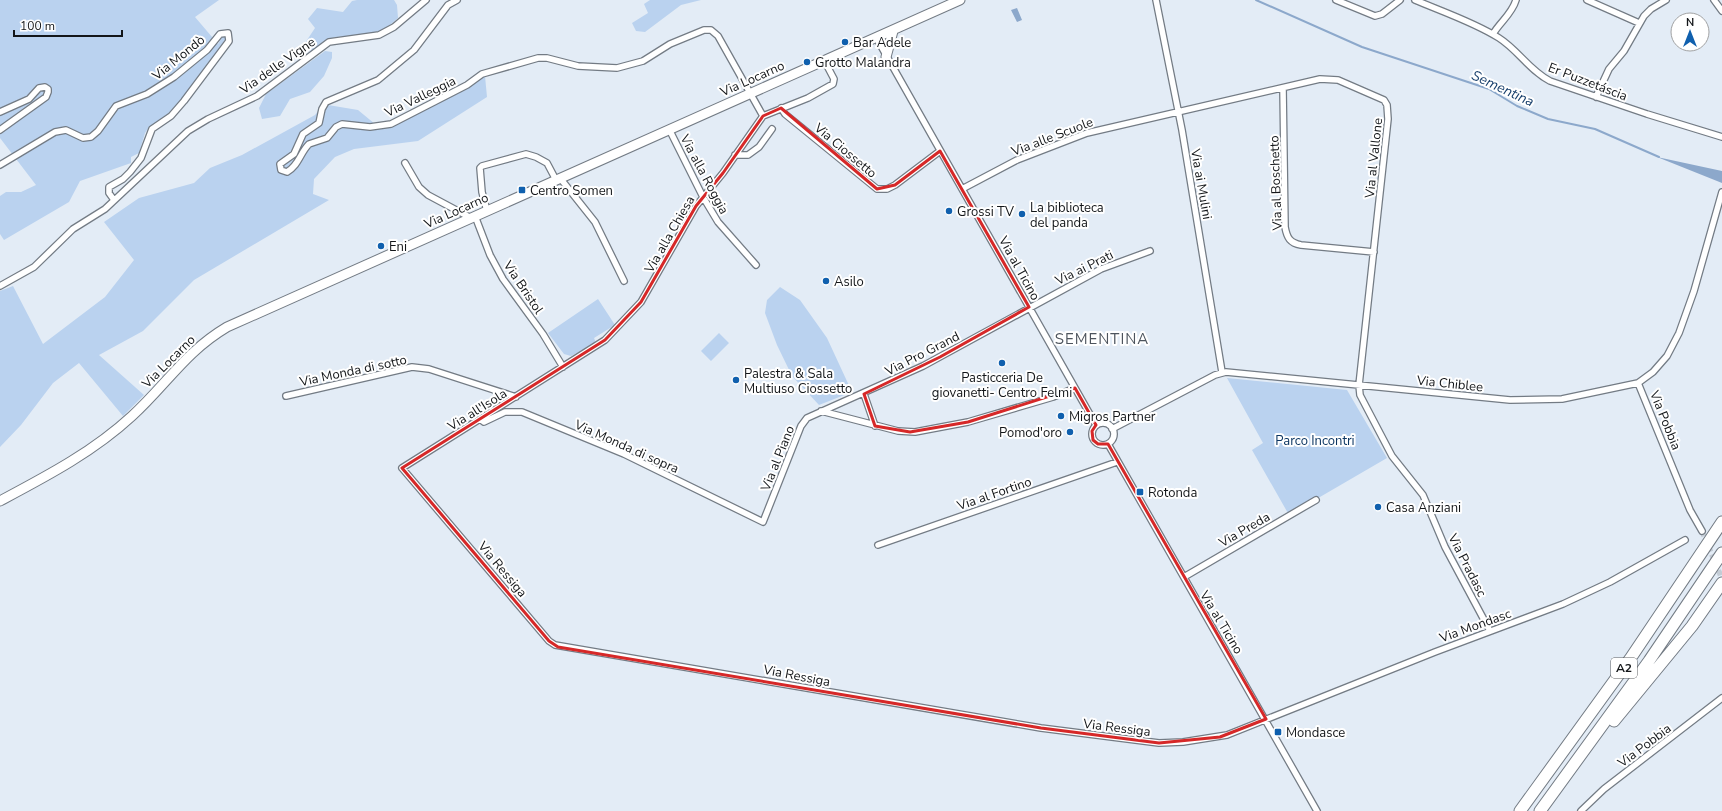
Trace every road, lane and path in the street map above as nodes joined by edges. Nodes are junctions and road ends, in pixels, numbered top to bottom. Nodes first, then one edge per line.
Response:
1 (426, 0) edge
2 (457, 0) edge
3 (960, 0) edge
4 (1156, 0) edge
5 (1336, 0) edge
6 (1400, 0) edge
7 (1415, 0) edge
8 (1516, 0) edge
9 (1587, 0) edge
10 (1666, 0) edge
11 (1714, 0) edge
12 (1722, 11) edge
13 (1639, 23) junction
14 (893, 31) junction
15 (1493, 34) junction
16 (877, 39) junction
17 (886, 57) junction
18 (824, 60) junction
19 (1283, 88) junction
20 (750, 94) junction
21 (1596, 97) junction
22 (781, 108) junction
23 (0, 112) edge
24 (1177, 112) junction
25 (763, 116) junction
26 (670, 129) junction
27 (772, 129) dead end
28 (0, 130) edge
29 (1722, 136) edge
30 (940, 151) junction
31 (735, 155) junction
32 (405, 163) dead end
33 (0, 165) edge
34 (558, 179) junction
35 (962, 189) junction
36 (1722, 192) edge
37 (703, 197) junction
38 (114, 200) junction
39 (486, 211) junction
40 (473, 217) junction
41 (1150, 251) dead end
42 (1374, 252) junction
43 (756, 265) dead end
44 (624, 281) dead end
45 (0, 286) edge
46 (1029, 307) junction
47 (563, 368) junction
48 (1222, 372) junction
49 (1638, 383) junction
50 (1359, 385) junction
51 (1075, 388) junction
52 (864, 394) junction
53 (286, 396) dead end
54 (516, 397) junction
55 (821, 411) junction
56 (480, 419) junction
57 (1096, 425) junction
58 (875, 426) junction
59 (1112, 429) junction
60 (1108, 444) junction
61 (1118, 462) junction
62 (402, 468) joint
63 (1316, 500) dead end
64 (0, 501) edge
65 (763, 522) joint
66 (1722, 522) edge
67 (1702, 531) tunnel mouth
68 (1685, 540) dead end
69 (878, 545) dead end
70 (1722, 553) edge
71 (1184, 577) junction
72 (1722, 583) edge
73 (1490, 631) junction
74 (1722, 698) edge
75 (1266, 719) junction
76 (1556, 790) junction
77 (1317, 811) edge
78 (1520, 811) edge
79 (1540, 811) edge
80 (1581, 811) edge

1 - 38 street, Via delle Vigne
2 - 20 street, Via Valleggia
3 - 14 main road, Via Locarno
4 - 24 street, Via ai Mulini
5 - 6 street
7 - 15 street, Er Puzzetáscia
8 - 15 street
9 - 13 street
10 - 13 street
11 - 12 street
13 - 21 street
14 - 16 main road, Via Locarno
14 - 17 main road
15 - 21 street, Er Puzzetáscia
16 - 17 street, Via al Ticino
16 - 18 main road, Via Locarno
17 - 30 street, Via al Ticino
18 - 20 main road, Via Locarno
18 - 22 street
19 - 24 street, Via al Vallone
19 - 42 street, Via al Boschetto
19 - 42 street, Via al Vallone
20 - 25 street
20 - 26 main road, Via Locarno
21 - 29 street, Er Puzzetáscia
22 - 25 street
22 - 30 street, Via Ciossetto
23 - 28 street
24 - 35 street, Via alle Scuole
24 - 48 street, Via ai Mulini
25 - 31 street, Via alla Chiesa
26 - 34 main road, Via Locarno
26 - 37 street, Via alla Roggia
27 - 31 street
30 - 35 street, Via al Ticino
31 - 37 street, Via alla Chiesa
32 - 40 street
33 - 38 street, Via Mondò
34 - 39 main road, Via Locarno
34 - 39 street
34 - 44 street
35 - 46 street, Via al Ticino
36 - 49 street, Via Chiblee
37 - 43 street, Via alla Roggia
37 - 47 street, Via alla Chiesa
38 - 45 street, Via delle Vigne
39 - 40 main road, Via Locarno
40 - 47 street, Via Bristol
40 - 64 main road, Via Locarno
41 - 46 street, Via ai Prati
42 - 50 street, Via al Vallone
46 - 51 street, Via al Ticino
46 - 52 street, Via Pro Grand
47 - 54 street, Via all'Isola
48 - 50 street, Via Chiblee
48 - 59 street
49 - 50 street, Via Chiblee
49 - 67 street, Via Pobbia
50 - 73 street, Via Pradasc
51 - 57 street, Via al Ticino
51 - 58 street
52 - 55 street, Via Pro Grand
52 - 58 street
53 - 54 street, Via Monda di sotto
54 - 56 street, Via all'Isola
55 - 58 street
55 - 65 street, Via al Piano
56 - 62 street, Via all'Isola
56 - 65 street, Via Monda di sopra
57 - 59 street
57 - 60 street
59 - 60 street
60 - 61 street, Via al Ticino
61 - 69 street, Via al Fortino
61 - 71 street, Via al Ticino
62 - 75 street, Via Ressiga
63 - 71 street, Via Preda
66 - 78 highway, A2
68 - 73 street, Via Mondasc
70 - 76 highway, A2
71 - 75 street, Via al Ticino
72 - 76 highway, A2
73 - 75 street, Via Mondasc
74 - 80 street, Via Pobbia
75 - 77 street, Via al Ticino
76 - 79 highway, A2

